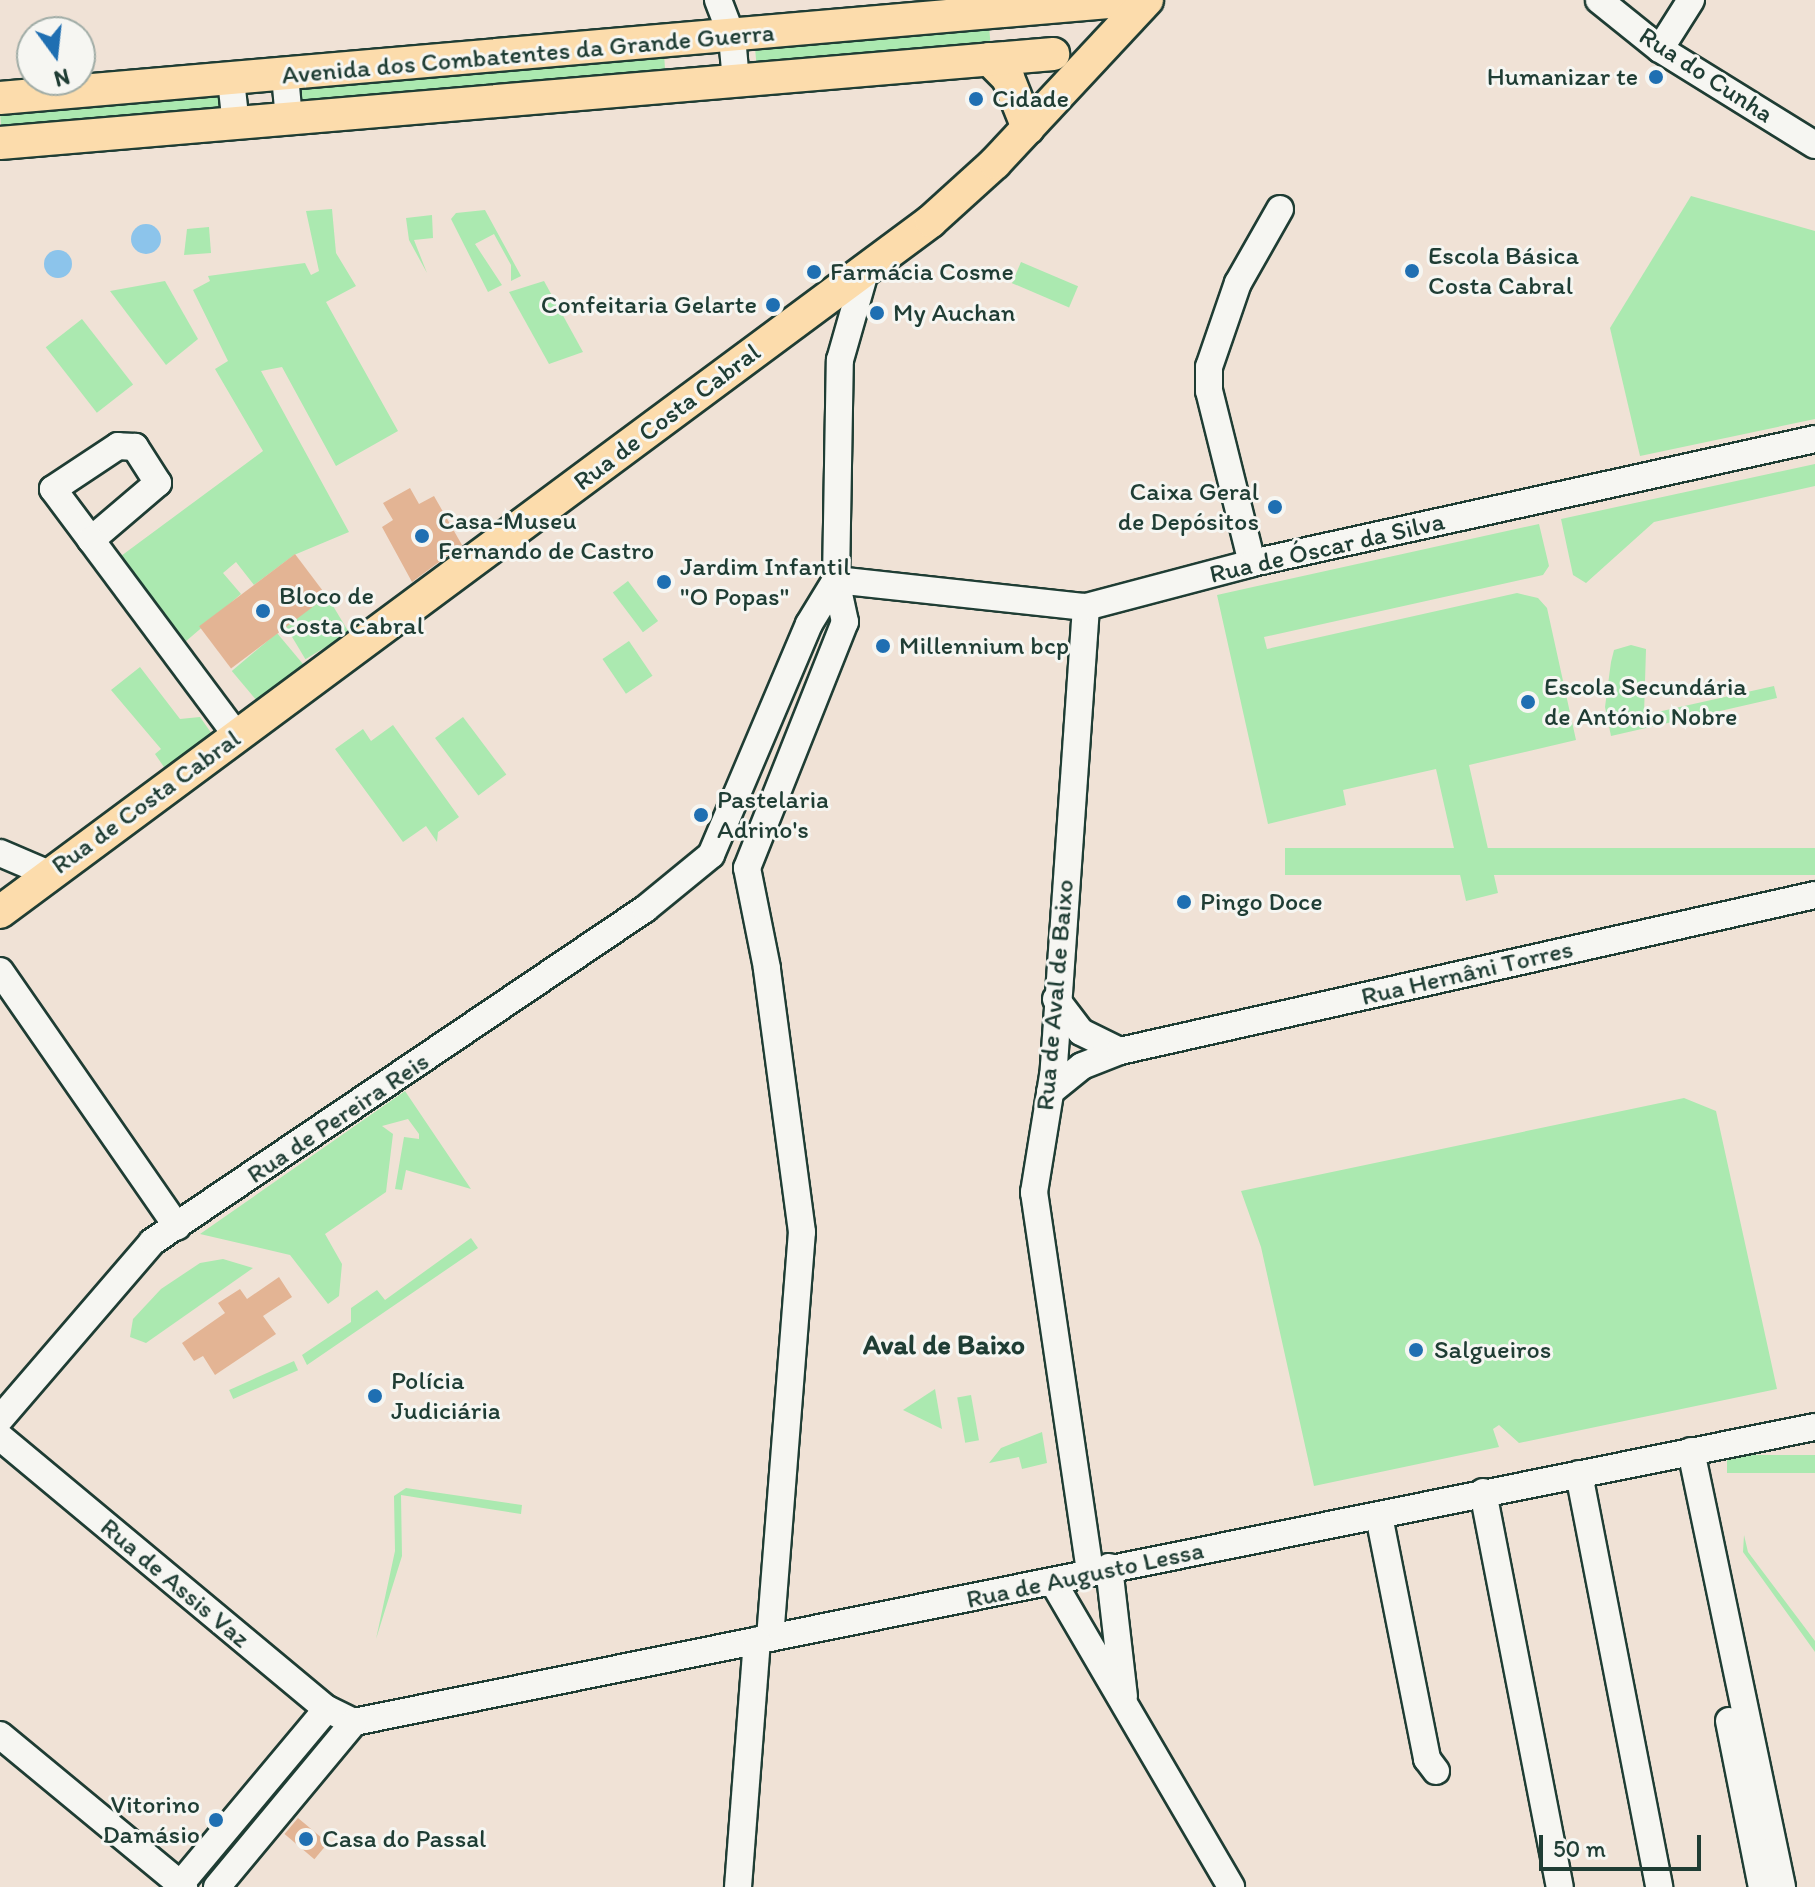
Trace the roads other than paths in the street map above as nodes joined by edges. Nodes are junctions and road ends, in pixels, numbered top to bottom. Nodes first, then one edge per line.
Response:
1 (718, 0) edge
2 (1132, 0) edge
3 (1147, 0) edge
4 (1599, 0) edge
5 (1691, 0) edge
6 (1056, 4) edge
7 (732, 37) junction
8 (1660, 49) junction
9 (1053, 54) junction
10 (989, 59) junction
11 (285, 75) junction
12 (231, 80) junction
13 (736, 81) junction
14 (0, 98) edge
15 (289, 120) junction
16 (1036, 120) junction
17 (236, 125) junction
18 (0, 143) edge
19 (1815, 145) edge
20 (1280, 209) dead end
21 (865, 272) junction
22 (808, 312) junction
23 (840, 360) junction
24 (1815, 439) edge
25 (91, 540) dead end
26 (1252, 563) junction
27 (836, 580) junction
28 (1086, 607) junction
29 (237, 736) junction
30 (0, 853) edge
31 (711, 855) junction
32 (747, 868) junction
33 (47, 873) junction
34 (0, 891) edge
35 (1815, 895) edge
36 (0, 901) edge
37 (0, 912) edge
38 (0, 971) edge
39 (1056, 999) junction
40 (1120, 1051) junction
41 (1050, 1092) junction
42 (177, 1227) junction
43 (0, 1419) edge
44 (1815, 1427) edge
45 (0, 1437) edge
46 (1691, 1451) junction
47 (1579, 1474) junction
48 (1483, 1492) junction
49 (1379, 1516) junction
50 (1099, 1570) junction
51 (1053, 1582) junction
52 (764, 1639) junction
53 (1124, 1700) junction
54 (327, 1709) junction
55 (1729, 1721) dead end
56 (354, 1722) junction
57 (0, 1735) edge
58 (1436, 1771) dead end
59 (181, 1886) edge
60 (217, 1887) edge
61 (738, 1887) edge
62 (1231, 1887) edge
63 (1560, 1887) edge
64 (1659, 1887) edge
65 (1762, 1887) edge
66 (1782, 1887) edge

1 - 7 street
2 - 6 main road, Avenida dos Combatentes da Grande Guerra
3 - 16 main road, Rua de Costa Cabral
4 - 8 street, Rua do Cunha
5 - 8 street
6 - 7 main road, Avenida dos Combatentes da Grande Guerra
6 - 9 main road
7 - 11 main road, Avenida dos Combatentes da Grande Guerra
7 - 13 street
8 - 19 street, Rua do Cunha
9 - 10 main road, Avenida dos Combatentes da Grande Guerra
9 - 16 main road
10 - 13 main road, Avenida dos Combatentes da Grande Guerra
10 - 16 main road
11 - 12 main road, Avenida dos Combatentes da Grande Guerra
11 - 15 street
12 - 14 main road, Avenida dos Combatentes da Grande Guerra
12 - 17 street
13 - 15 main road, Avenida dos Combatentes da Grande Guerra
15 - 17 main road, Avenida dos Combatentes da Grande Guerra
16 - 21 main road, Rua de Costa Cabral
17 - 18 main road, Avenida dos Combatentes da Grande Guerra
20 - 26 street
21 - 22 main road, Rua de Costa Cabral
21 - 23 street
22 - 23 street
22 - 29 main road, Rua de Costa Cabral
23 - 27 street
24 - 26 street, Rua de Óscar da Silva
25 - 29 street
26 - 28 street, Rua de Óscar da Silva
27 - 28 street, Rua de Óscar da Silva
27 - 31 street
27 - 32 street
28 - 39 street, Rua de Aval de Baixo
29 - 33 main road, Rua de Costa Cabral
30 - 33 street
31 - 32 street
31 - 42 street, Rua de Pereira Reis
32 - 52 street
33 - 37 main road, Rua de Costa Cabral
34 - 36 street
35 - 40 street, Rua Hernâni Torres
38 - 42 street
39 - 40 street
39 - 41 street, Rua de Aval de Baixo
40 - 41 street, Rua Hernâni Torres
41 - 50 street, Rua de Aval de Baixo
42 - 43 street, Rua de Pereira Reis
44 - 46 street, Rua de Augusto Lessa
45 - 54 street, Rua de Assis Vaz
46 - 47 street, Rua de Augusto Lessa
46 - 66 street
47 - 48 street, Rua de Augusto Lessa
47 - 64 street
48 - 49 street, Rua de Augusto Lessa
48 - 63 street
49 - 50 street, Rua de Augusto Lessa
49 - 58 street
50 - 51 street, Rua de Augusto Lessa
50 - 53 street, Rua de Aval de Baixo
51 - 52 street, Rua de Augusto Lessa
51 - 53 street
52 - 56 street, Rua de Augusto Lessa
52 - 61 street
53 - 62 street
54 - 56 street, Rua de Assis Vaz
54 - 59 street
55 - 65 street
56 - 60 street
57 - 59 street

